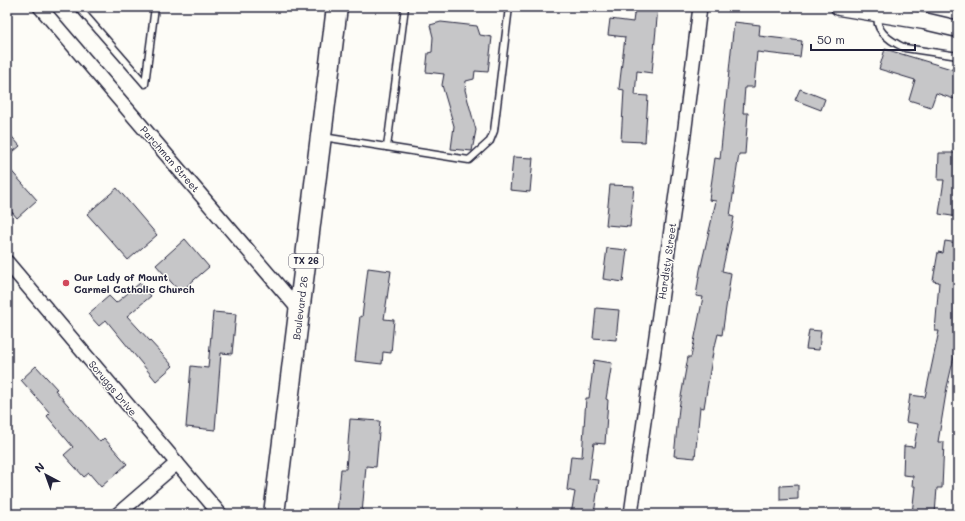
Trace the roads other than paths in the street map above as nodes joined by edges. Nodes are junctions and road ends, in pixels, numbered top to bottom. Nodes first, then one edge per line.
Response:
1 (40, 7) edge
2 (78, 7) edge
3 (155, 7) edge
4 (337, 7) edge
5 (405, 7) edge
6 (509, 7) edge
7 (700, 7) edge
8 (840, 7) edge
9 (878, 13) junction
10 (958, 29) edge
11 (958, 56) edge
12 (321, 137) junction
13 (387, 147) junction
14 (10, 271) edge
15 (300, 311) junction
16 (177, 463) junction
17 (118, 514) edge
18 (220, 514) edge
19 (274, 514) edge
20 (630, 514) edge

1 - 15 street, Parchman Street
2 - 3 lane
4 - 12 main road, Boulevard 26 / TX 26
5 - 13 lane
6 - 13 lane
7 - 20 street, Hardisty Street
8 - 9 street
9 - 10 street
9 - 11 lane
12 - 13 lane
12 - 15 main road, Boulevard 26 / TX 26
14 - 16 street, Scruggs Drive
15 - 19 main road, Boulevard 26 / TX 26
16 - 17 street
16 - 18 street, Scruggs Drive

